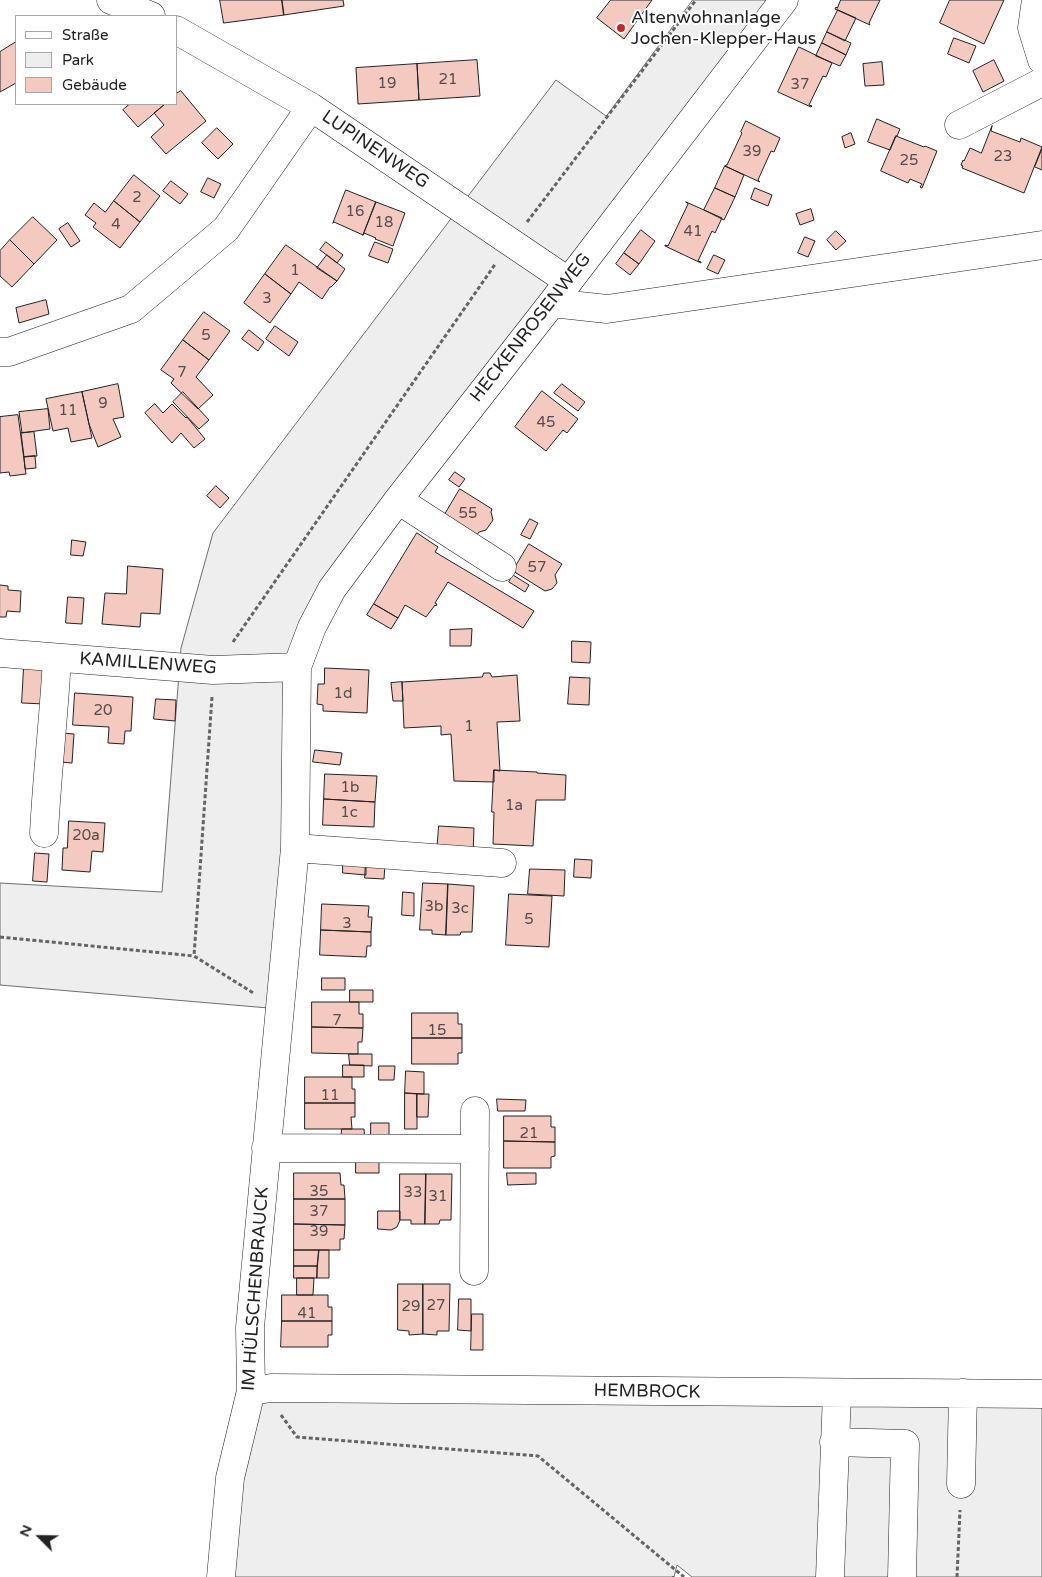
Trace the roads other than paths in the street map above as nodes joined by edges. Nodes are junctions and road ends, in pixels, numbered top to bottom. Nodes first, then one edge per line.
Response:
1 (111, 0) edge
2 (784, 0) edge
3 (1036, 0) edge
4 (148, 15) edge
5 (178, 31) edge
6 (1042, 60) edge
7 (1042, 82) edge
8 (311, 107) junction
9 (959, 125) dead end
10 (1042, 245) edge
11 (568, 281) junction
12 (552, 303) junction
13 (0, 352) edge
14 (398, 500) junction
15 (502, 567) dead end
16 (0, 654) edge
17 (56, 658) junction
18 (297, 667) junction
19 (44, 833) dead end
20 (295, 848) junction
21 (502, 863) dead end
22 (475, 1111) dead end
23 (266, 1148) junction
24 (475, 1149) junction
25 (474, 1270) dead end
26 (262, 1390) junction
27 (837, 1393) junction
28 (974, 1393) junction
29 (1042, 1394) edge
30 (834, 1442) junction
31 (961, 1484) road end
32 (221, 1577) edge
33 (830, 1577) edge
34 (902, 1577) edge

1 - 4 street
2 - 11 street, HECKENROSENWEG
3 - 6 street
5 - 8 street, LUPINENWEG
7 - 9 street
8 - 11 street, LUPINENWEG
8 - 13 street
10 - 12 street
11 - 12 street, HECKENROSENWEG
12 - 14 street, HECKENROSENWEG
14 - 15 street
14 - 18 street, HECKENROSENWEG
16 - 17 street, KAMILLENWEG
17 - 18 street, KAMILLENWEG
17 - 19 street
18 - 20 street, IM HÜLSCHENBRAUCK
20 - 21 street
20 - 23 street, IM HÜLSCHENBRAUCK
22 - 24 street
23 - 24 street
23 - 26 street, IM HÜLSCHENBRAUCK
24 - 25 street
26 - 27 street, HEMBROCK
26 - 32 street, IM HÜLSCHENBRAUCK
27 - 28 street, HEMBROCK
27 - 30 street
28 - 29 street, HEMBROCK
28 - 31 street
30 - 33 street
30 - 34 street

